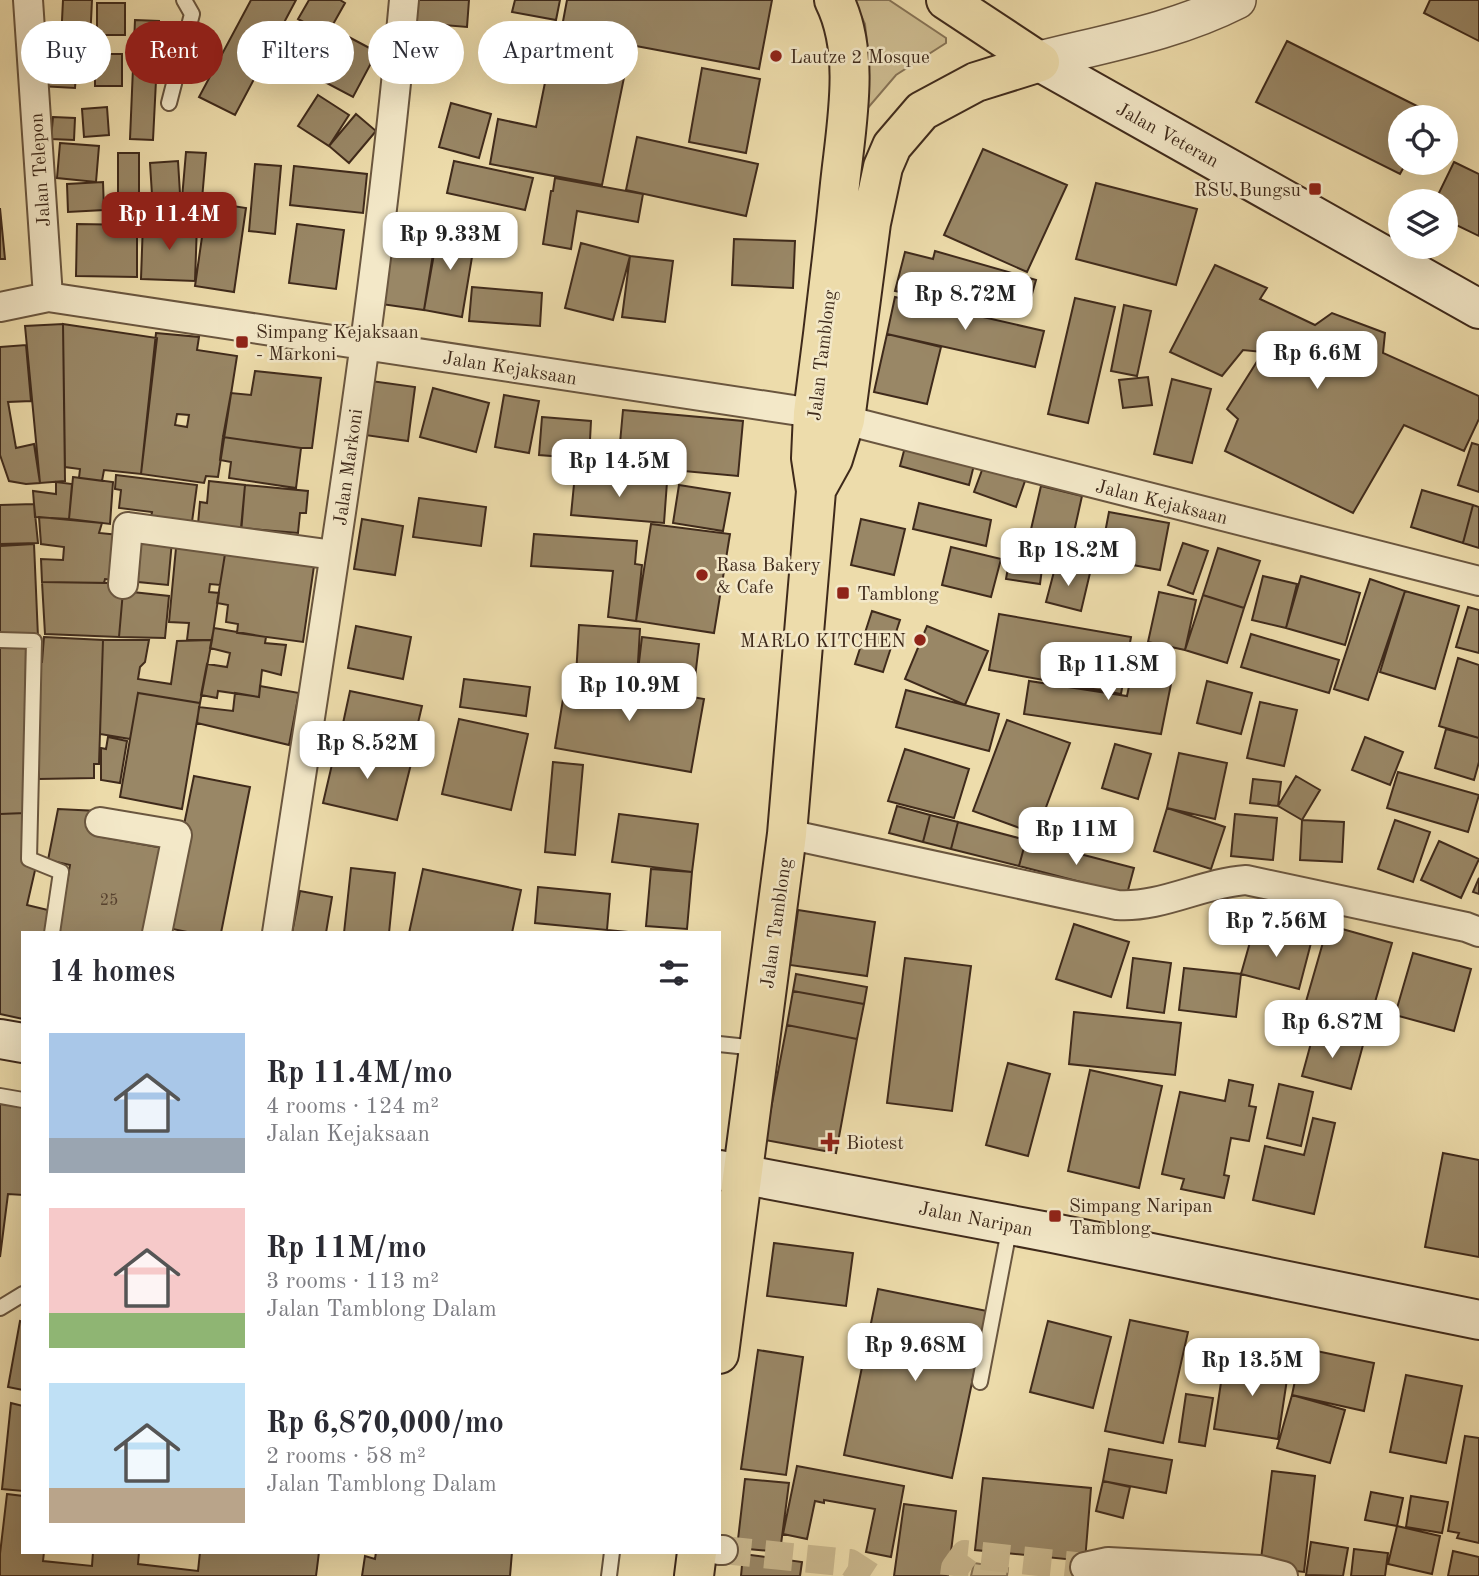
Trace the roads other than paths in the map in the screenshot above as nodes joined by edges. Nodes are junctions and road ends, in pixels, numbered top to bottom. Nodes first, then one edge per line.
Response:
1 (28, 0) edge
2 (184, 0) edge
3 (404, 0) edge
4 (834, 0) edge
5 (946, 0) edge
6 (1237, 0) edge
7 (1040, 62) junction
8 (169, 103) dead end
9 (48, 297) junction
10 (0, 307) edge
11 (1479, 309) edge
12 (365, 345) junction
13 (829, 416) junction
14 (334, 555) junction
15 (1479, 581) edge
16 (123, 584) dead end
17 (0, 640) edge
18 (100, 822) dead end
19 (787, 834) junction
20 (52, 931) edge
21 (157, 931) edge
22 (277, 931) edge
23 (1479, 932) edge
24 (0, 1039) edge
25 (21, 1043) edge
26 (721, 1044) edge
27 (759, 1049) junction
28 (0, 1096) edge
29 (21, 1100) edge
30 (731, 1172) edge
31 (1010, 1225) junction
32 (21, 1295) edge
33 (0, 1308) edge
34 (1479, 1320) edge
35 (721, 1324) edge
36 (980, 1382) dead end
37 (612, 1554) edge
38 (711, 1554) edge
39 (1085, 1567) tunnel mouth
40 (609, 1576) edge
41 (694, 1576) edge
42 (1283, 1576) edge

1 - 9 street, Jalan Telepon
2 - 8 lane
3 - 12 street, Jalan Markoni
4 - 13 main road, Jalan Tamblong
5 - 7 main road
6 - 7 street
7 - 11 main road, Jalan Veteran
7 - 13 main road, Jalan Tamblong
9 - 10 street, Jalan Kejaksaan
9 - 12 street, Jalan Kejaksaan
12 - 13 street, Jalan Kejaksaan
12 - 14 street, Jalan Markoni
13 - 15 street, Jalan Kejaksaan
13 - 19 main road, Jalan Tamblong
14 - 16 street
14 - 22 street, Jalan Markoni
17 - 20 lane
18 - 21 street
19 - 23 street
19 - 27 main road, Jalan Tamblong
24 - 25 main road
26 - 27 lane
27 - 30 main road, Jalan Tamblong
28 - 29 lane
30 - 31 main road, Jalan Naripan
30 - 35 main road, Jalan Tamblong
31 - 34 main road, Jalan Naripan
31 - 36 lane
32 - 33 lane
37 - 40 lane
38 - 41 main road
39 - 42 street

